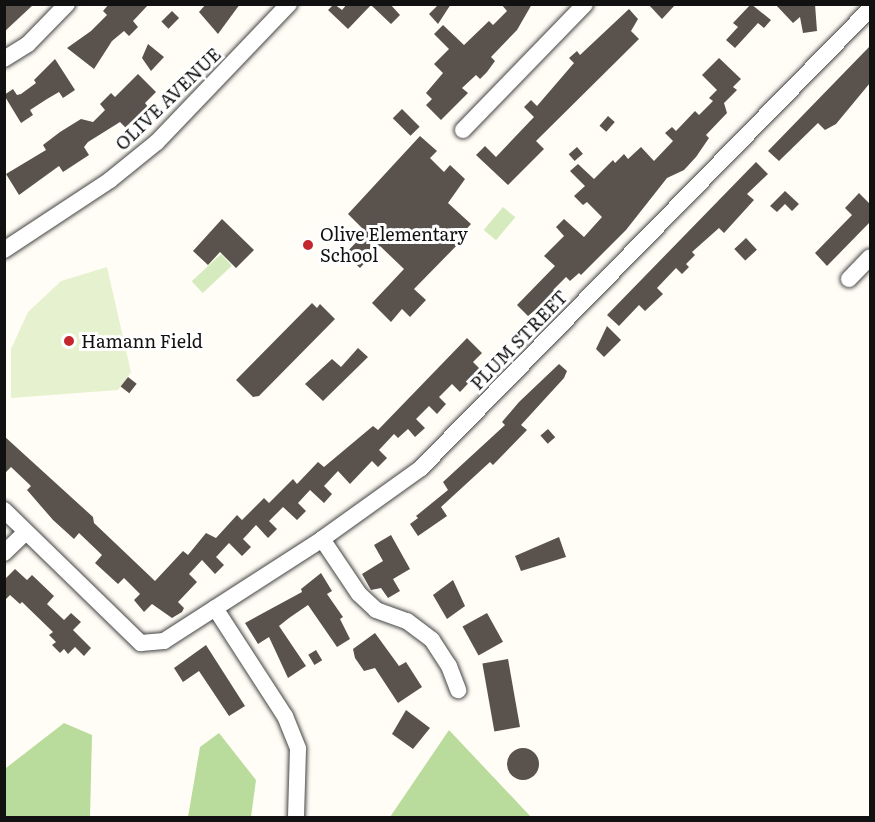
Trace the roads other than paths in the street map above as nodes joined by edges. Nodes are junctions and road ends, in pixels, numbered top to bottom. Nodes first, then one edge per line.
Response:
1 (67, 4) edge
2 (289, 4) edge
3 (585, 4) edge
4 (870, 9) edge
5 (4, 59) edge
6 (463, 130) dead end
7 (4, 250) edge
8 (870, 257) edge
9 (849, 279) dead end
10 (4, 510) edge
11 (27, 532) junction
12 (322, 539) junction
13 (4, 553) edge
14 (214, 608) junction
15 (458, 690) dead end
16 (296, 818) edge

1 - 5 street
2 - 7 street, OLIVE AVENUE
3 - 6 street
4 - 12 street, PLUM STREET
8 - 9 street
10 - 11 street
11 - 13 street
11 - 14 street, PLUM STREET
12 - 14 street, PLUM STREET
12 - 15 street
14 - 16 street

